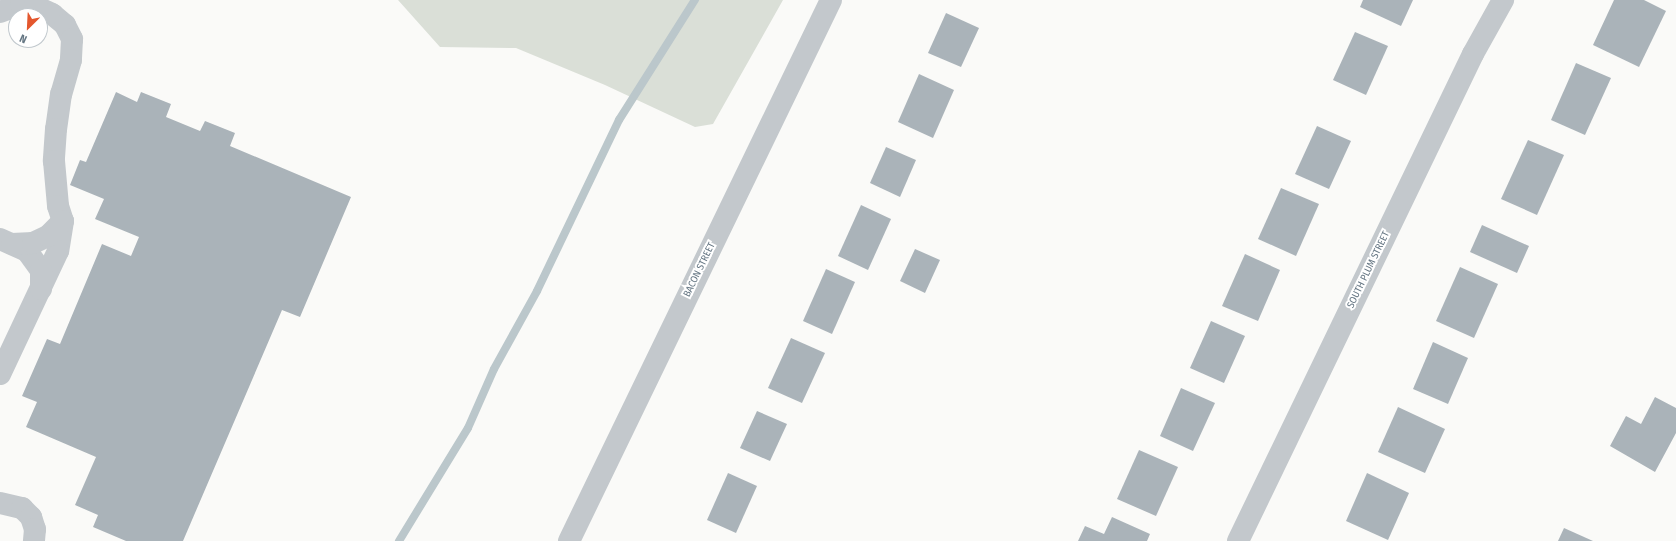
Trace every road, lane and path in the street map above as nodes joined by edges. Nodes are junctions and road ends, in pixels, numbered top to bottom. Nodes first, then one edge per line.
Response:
1 (831, 0) edge
2 (1503, 0) edge
3 (0, 12) edge
4 (63, 221) junction
5 (6, 241) edge
6 (41, 289) junction
7 (0, 374) edge
8 (0, 503) edge
9 (34, 541) edge
10 (569, 541) edge
11 (1238, 541) edge

1 - 10 street, BACON STREET
2 - 11 street, SOUTH PLUM STREET
3 - 4 street
4 - 5 street
4 - 6 street
5 - 6 street
6 - 7 street
8 - 9 street

